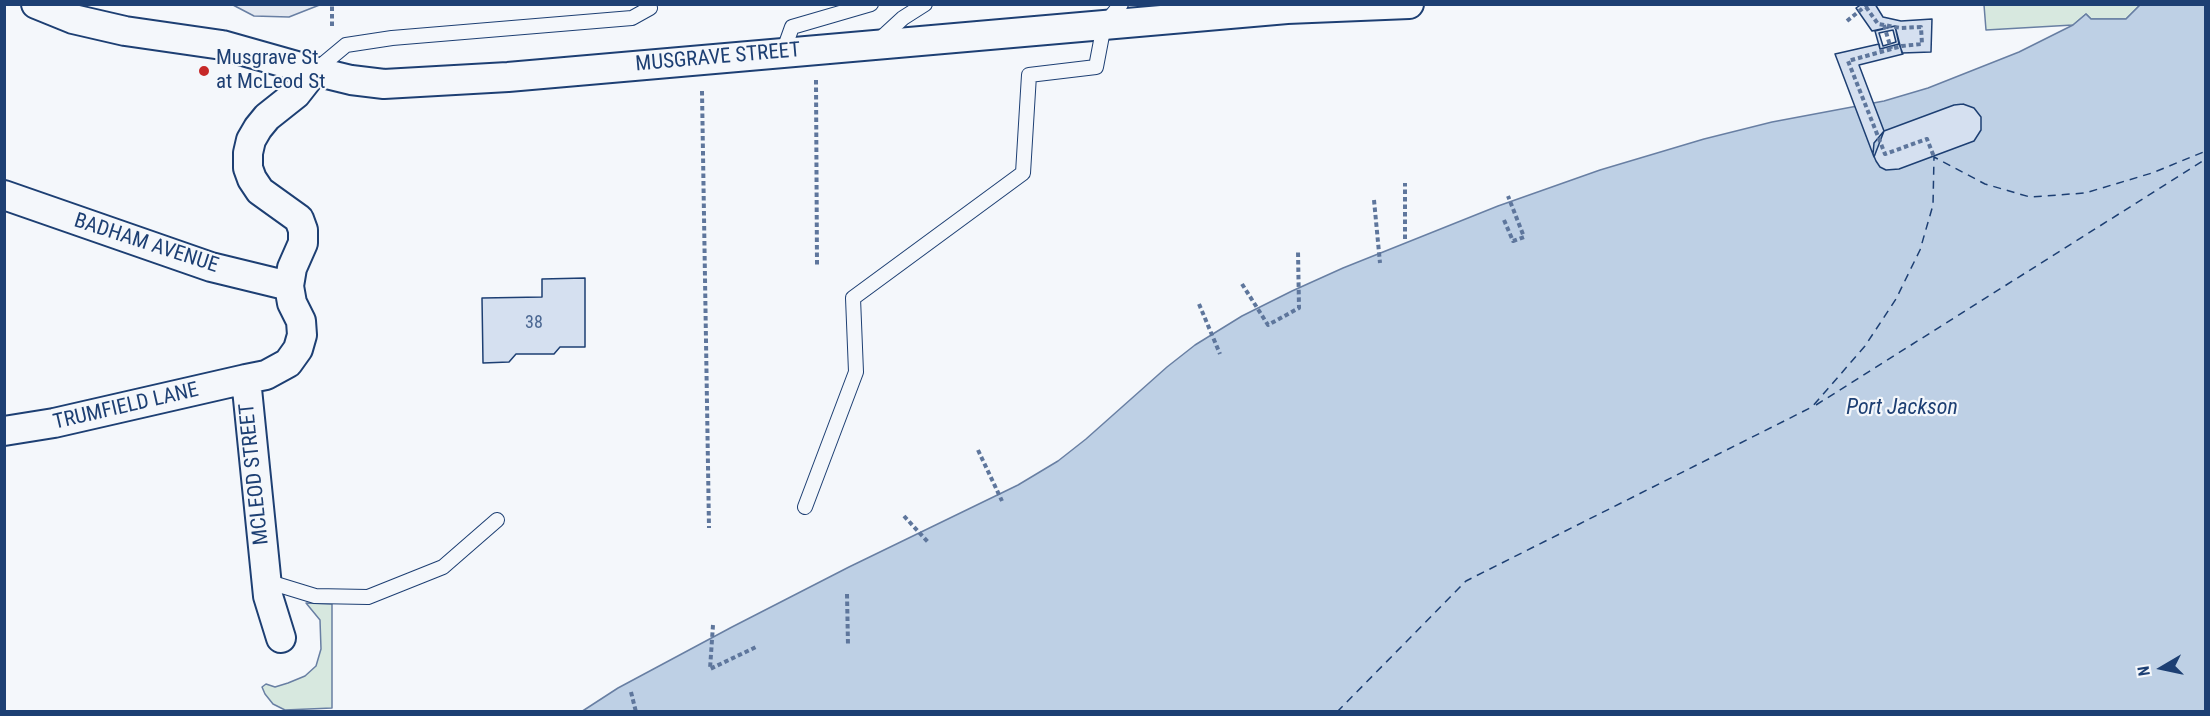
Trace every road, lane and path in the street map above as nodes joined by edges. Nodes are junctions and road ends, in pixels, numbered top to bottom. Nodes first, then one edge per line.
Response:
1 (36, 4) edge
2 (871, 4) edge
3 (925, 4) edge
4 (1409, 4) edge
5 (1867, 6) edge
6 (650, 8) dead end
7 (1112, 15) edge
8 (1847, 21) dead end
9 (1884, 25) junction
10 (874, 44) junction
11 (1891, 49) junction
12 (783, 52) junction
13 (314, 71) junction
14 (816, 73) dead end
15 (702, 83) dead end
16 (1934, 157) dead end
17 (1405, 183) dead end
18 (4, 195) edge
19 (1508, 196) dead end
20 (1374, 200) dead end
21 (1504, 220) dead end
22 (1405, 238) dead end
23 (1298, 250) dead end
24 (1380, 263) dead end
25 (817, 265) dead end
26 (1242, 284) dead end
27 (289, 286) junction
28 (1199, 304) dead end
29 (1220, 354) dead end
30 (246, 379) junction
31 (4, 431) edge
32 (978, 450) dead end
33 (1002, 501) dead end
34 (805, 507) dead end
35 (904, 516) dead end
36 (497, 520) dead end
37 (709, 528) dead end
38 (928, 542) dead end
39 (266, 581) junction
40 (847, 594) dead end
41 (713, 625) dead end
42 (281, 638) dead end
43 (848, 645) dead end
44 (756, 646) dead end
45 (631, 692) dead end
46 (636, 711) edge

1 - 13 street, MUSGRAVE STREET
2 - 12 lane
3 - 10 lane
4 - 7 street, MUSGRAVE STREET
5 - 8 path
5 - 9 path
6 - 13 lane
7 - 10 street, MUSGRAVE STREET
7 - 34 lane
9 - 11 path
9 - 11 path
10 - 12 street, MUSGRAVE STREET
11 - 16 path
12 - 13 street, MUSGRAVE STREET
13 - 27 street
14 - 25 path
15 - 37 path
17 - 22 path
18 - 27 street, BADHAM AVENUE
19 - 21 path
20 - 24 path
23 - 26 path
27 - 30 street, MCLEOD STREET
28 - 29 path
30 - 31 street, TRUMFIELD LANE
30 - 39 street, MCLEOD STREET
32 - 33 path
35 - 38 path
36 - 39 lane
39 - 42 street, MCLEOD STREET
40 - 43 path
41 - 44 path
45 - 46 path

